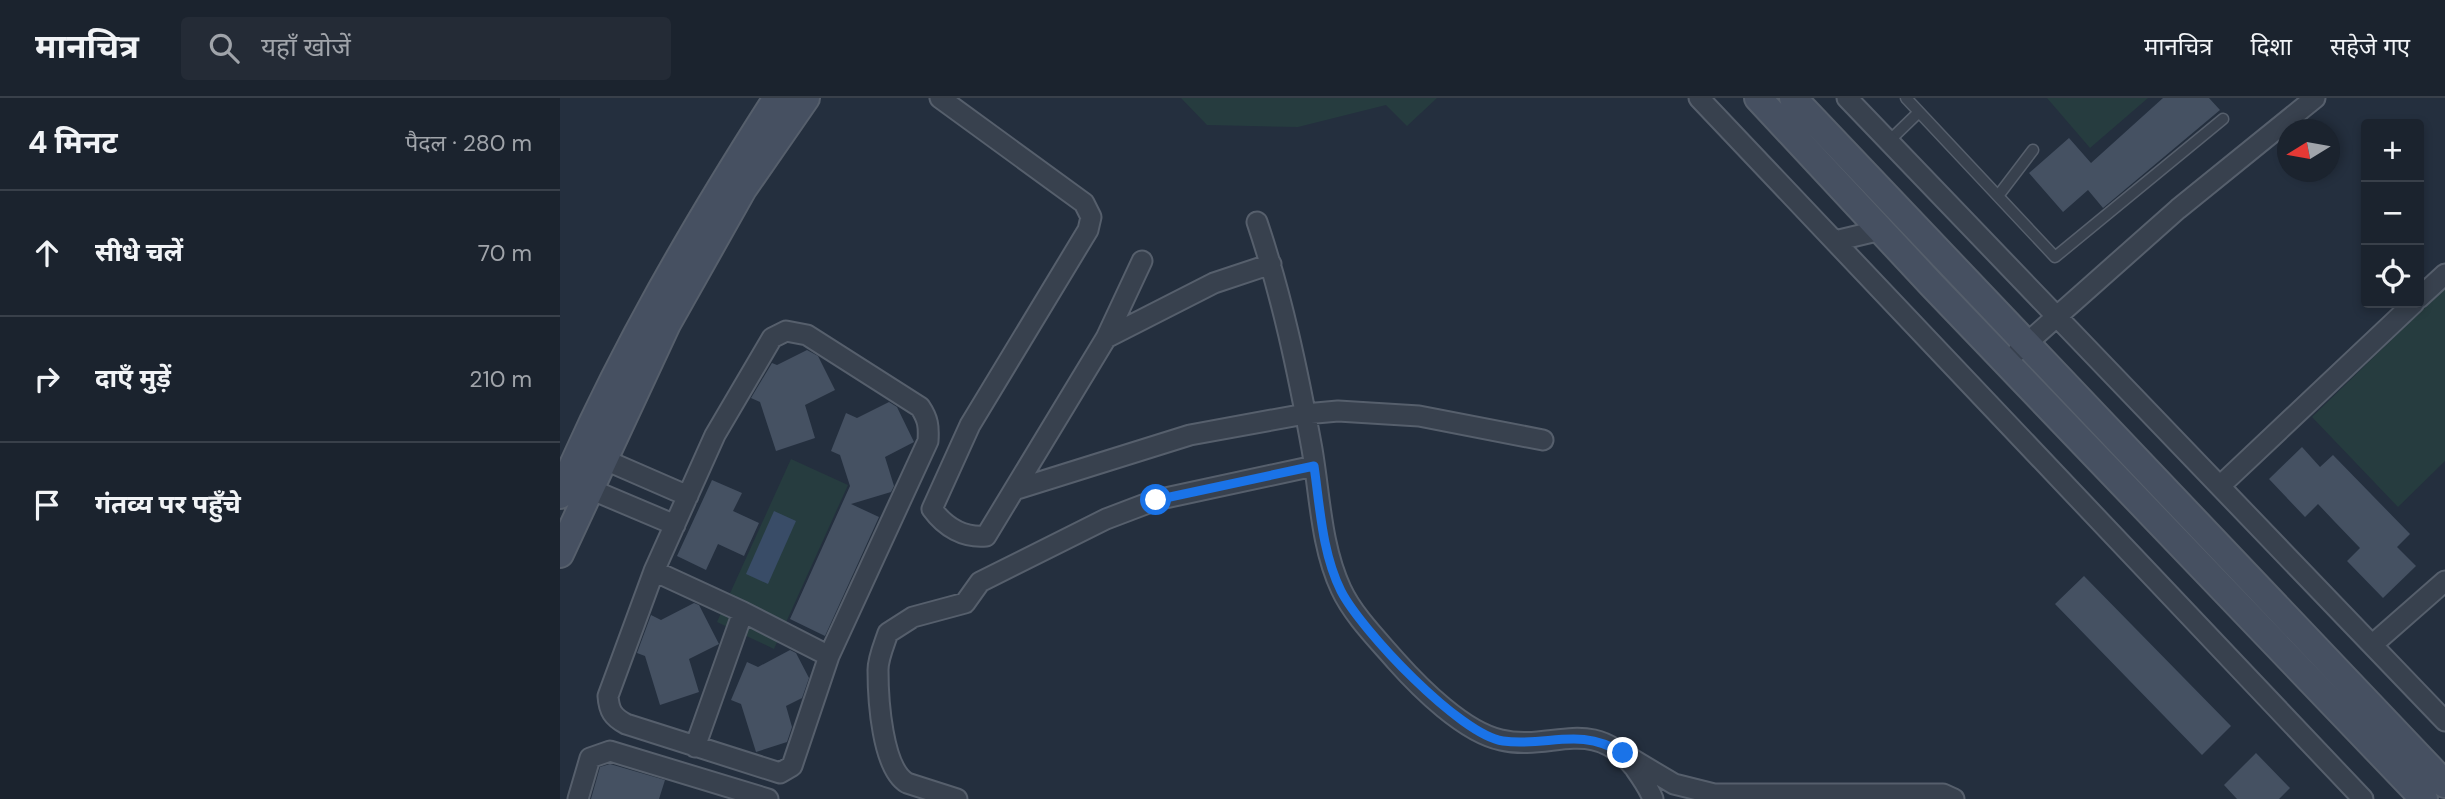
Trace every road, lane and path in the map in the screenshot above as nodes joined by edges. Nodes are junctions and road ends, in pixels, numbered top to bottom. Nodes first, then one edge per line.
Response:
1 (777, 98) edge
2 (806, 98) edge
3 (940, 98) edge
4 (1699, 98) edge
5 (1758, 98) edge
6 (1793, 98) edge
7 (1847, 98) edge
8 (1906, 98) edge
9 (2315, 98) edge
10 (1919, 112) junction
11 (2223, 119) dead end
12 (1889, 141) junction
13 (2033, 150) dead end
14 (1998, 196) junction
15 (1257, 222) dead end
16 (1854, 237) junction
17 (1142, 261) dead end
18 (1271, 264) junction
19 (2445, 274) edge
20 (2424, 293) edge
21 (2409, 308) edge
22 (2057, 316) junction
23 (1106, 338) junction
24 (2026, 343) junction
25 (2007, 362) junction
26 (1305, 414) junction
27 (1543, 440) dead end
28 (603, 459) junction
29 (1314, 466) junction
30 (2220, 486) junction
31 (590, 489) junction
32 (1014, 490) junction
33 (560, 495) edge
34 (688, 496) junction
35 (675, 525) junction
36 (560, 554) edge
37 (654, 571) junction
38 (2445, 580) edge
39 (743, 612) junction
40 (2372, 645) junction
41 (830, 656) junction
42 (2445, 721) edge
43 (695, 747) junction
44 (1623, 753) junction
45 (2445, 784) edge
46 (578, 799) edge
47 (768, 799) edge
48 (957, 799) edge
49 (1653, 799) edge
50 (1954, 799) edge
51 (2363, 799) edge
52 (2424, 799) edge

1 - 33 street
2 - 28 street
3 - 32 street
4 - 16 street
5 - 16 street
6 - 24 street
7 - 12 street
8 - 10 lane
9 - 22 street
10 - 12 lane
10 - 14 lane
11 - 14 lane
12 - 22 street
13 - 14 lane
15 - 18 street
16 - 25 street
16 - 51 street
17 - 23 street
18 - 23 street
18 - 26 street
19 - 20 street
21 - 30 street
22 - 24 street
22 - 30 street
23 - 32 street
24 - 25 street
24 - 45 street
25 - 52 street
26 - 27 street
26 - 29 street
26 - 32 street
28 - 31 street
28 - 34 street
29 - 44 street
29 - 48 street
30 - 40 street
31 - 35 street
31 - 36 street
34 - 35 street
34 - 41 street
35 - 37 street
37 - 39 street
37 - 43 street
38 - 40 street
39 - 41 street
39 - 43 street
40 - 42 street
41 - 43 street
44 - 49 street
44 - 50 street
46 - 47 street

